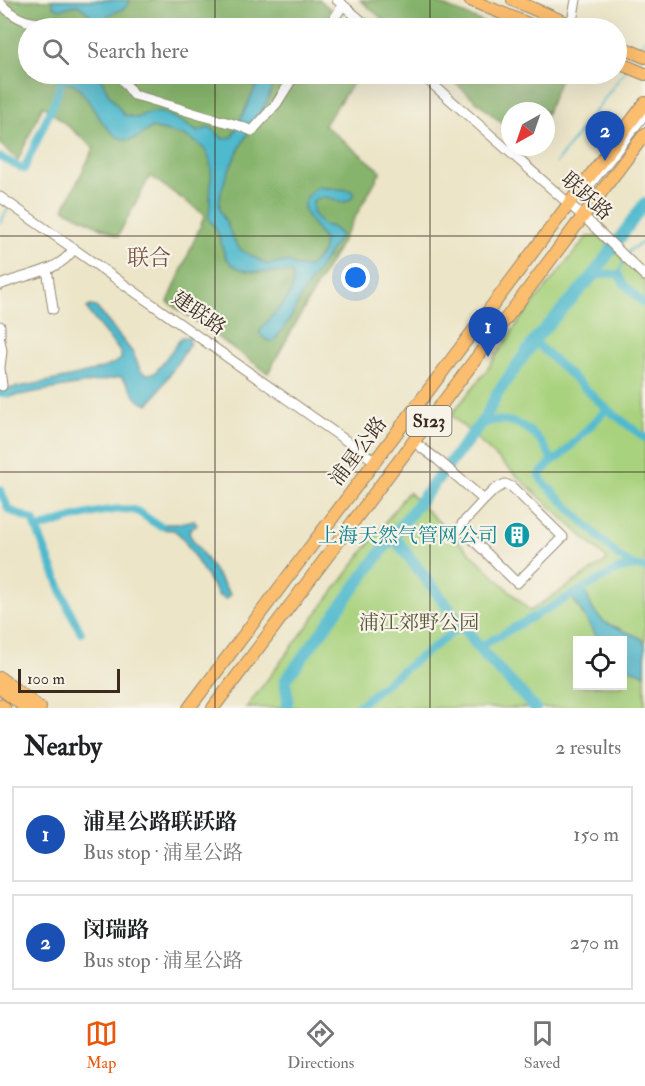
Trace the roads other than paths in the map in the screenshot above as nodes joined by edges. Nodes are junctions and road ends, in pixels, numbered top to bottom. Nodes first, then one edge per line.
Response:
1 (471, 0) edge
2 (513, 0) edge
3 (576, 0) edge
4 (340, 2) edge
5 (0, 3) edge
6 (19, 18) edge
7 (333, 18) edge
8 (358, 18) edge
9 (514, 18) edge
10 (554, 18) edge
11 (575, 18) edge
12 (627, 49) edge
13 (645, 57) edge
14 (627, 66) edge
15 (643, 73) edge
16 (126, 84) edge
17 (289, 84) edge
18 (432, 84) edge
19 (645, 103) edge
20 (645, 114) edge
21 (645, 134) edge
22 (1, 202) edge
23 (569, 203) junction
24 (584, 217) junction
25 (74, 248) junction
26 (47, 269) junction
27 (645, 276) edge
28 (0, 285) edge
29 (52, 309) dead end
30 (0, 326) edge
31 (0, 338) edge
32 (0, 368) edge
33 (2, 386) dead end
34 (414, 442) junction
35 (375, 461) junction
36 (484, 500) junction
37 (0, 678) edge
38 (0, 687) edge
39 (28, 708) edge
40 (40, 708) edge
41 (189, 708) edge
42 (213, 708) edge

1 - 9 main road
2 - 10 main road
3 - 11 street
4 - 7 street
4 - 8 street
5 - 6 street
12 - 13 main road
14 - 15 main road
16 - 17 street
18 - 23 street, 联跃路
19 - 23 main road, 浦星公路 / S123
20 - 23 street
21 - 24 main road, 浦星公路 / S123
22 - 25 street, 建联路
23 - 24 street, 联跃路
23 - 35 main road, 浦星公路 / S123
24 - 27 street, 联跃路
24 - 34 main road, 浦星公路 / S123
25 - 26 street
25 - 35 street, 建联路
26 - 28 street
26 - 29 street
30 - 31 street
31 - 32 street
32 - 33 street
34 - 36 street
34 - 42 main road, 浦星公路 / S123
35 - 41 main road, 浦星公路 / S123
36 - 36 street
37 - 40 main road
38 - 39 highway

